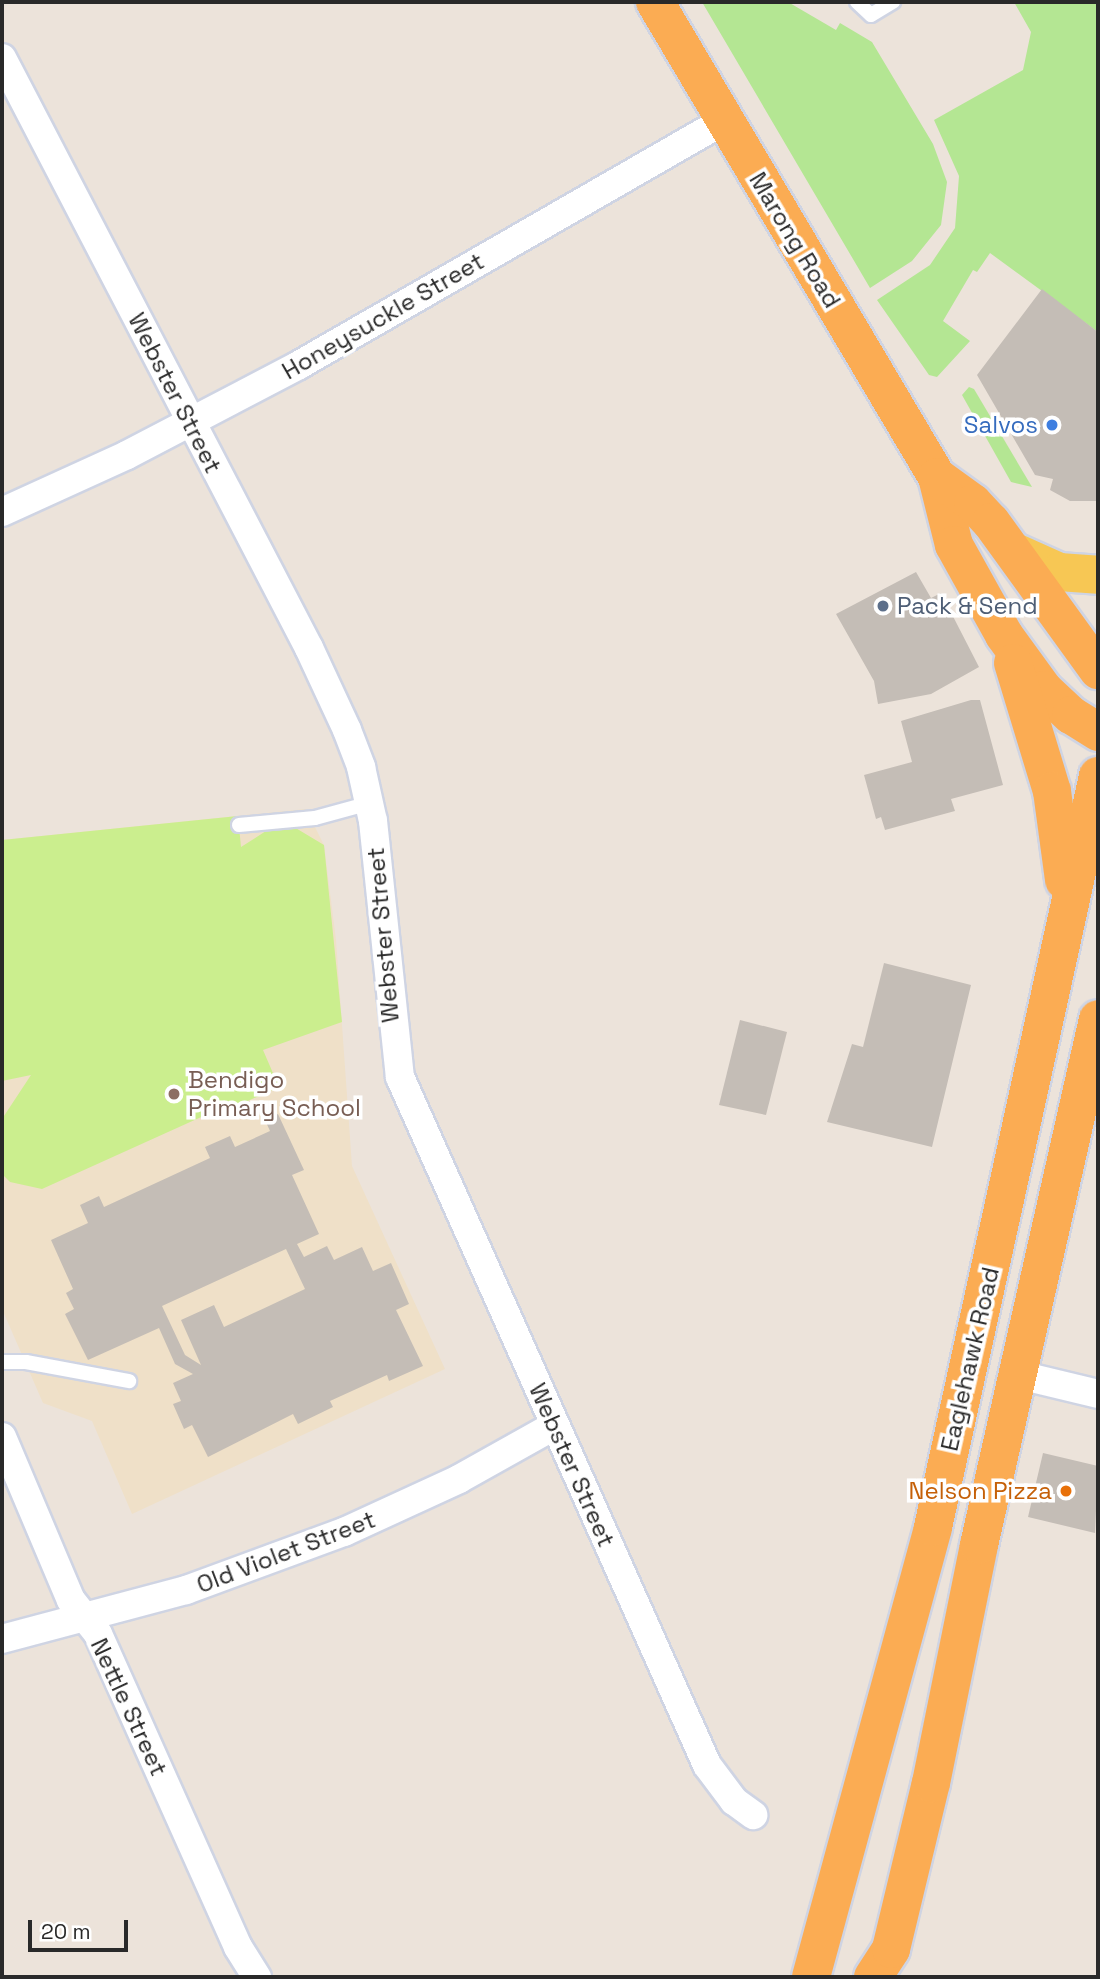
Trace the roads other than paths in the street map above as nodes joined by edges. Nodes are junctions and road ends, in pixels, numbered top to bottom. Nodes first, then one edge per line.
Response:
1 (655, 2) edge
2 (857, 2) edge
3 (893, 2) edge
4 (2, 58) edge
5 (724, 121) junction
6 (190, 422) junction
7 (937, 477) junction
8 (36, 499) junction
9 (2, 512) edge
10 (2, 523) edge
11 (1017, 553) junction
12 (1098, 575) edge
13 (1004, 635) junction
14 (1098, 670) edge
15 (1098, 732) edge
16 (1098, 776) edge
17 (370, 803) junction
18 (239, 825) dead end
19 (1064, 938) junction
20 (1098, 1019) edge
21 (2, 1362) edge
22 (970, 1363) junction
23 (1019, 1375) junction
24 (129, 1381) dead end
25 (1098, 1394) edge
26 (554, 1426) junction
27 (2, 1437) edge
28 (83, 1618) junction
29 (2, 1639) edge
30 (753, 1815) dead end
31 (884, 1970) edge
32 (257, 1977) edge
33 (811, 1977) edge

1 - 5 highway, Marong Road
2 - 3 lane
4 - 6 street, Webster Street
5 - 6 street, Honeysuckle Street
5 - 7 highway, Marong Road
6 - 8 street, Honeysuckle Street
6 - 17 street, Webster Street
7 - 11 highway, Marong Road
7 - 13 highway, Marong Road
8 - 9 street, Honeysuckle Street
8 - 10 street, Honeysuckle Street
11 - 12 main road
11 - 14 highway, Marong Road
13 - 15 highway, Marong Road
13 - 19 highway
16 - 19 highway, Eaglehawk Road
17 - 18 lane
17 - 26 street, Webster Street
19 - 22 highway, Eaglehawk Road
20 - 23 highway, Eaglehawk Road
21 - 24 lane
22 - 23 highway
22 - 33 highway, Eaglehawk Road
23 - 25 street
23 - 31 highway, Eaglehawk Road
26 - 28 street, Old Violet Street
26 - 30 street, Webster Street
27 - 28 street, Nettle Street
28 - 29 street, Old Violet Street
28 - 32 street, Nettle Street

